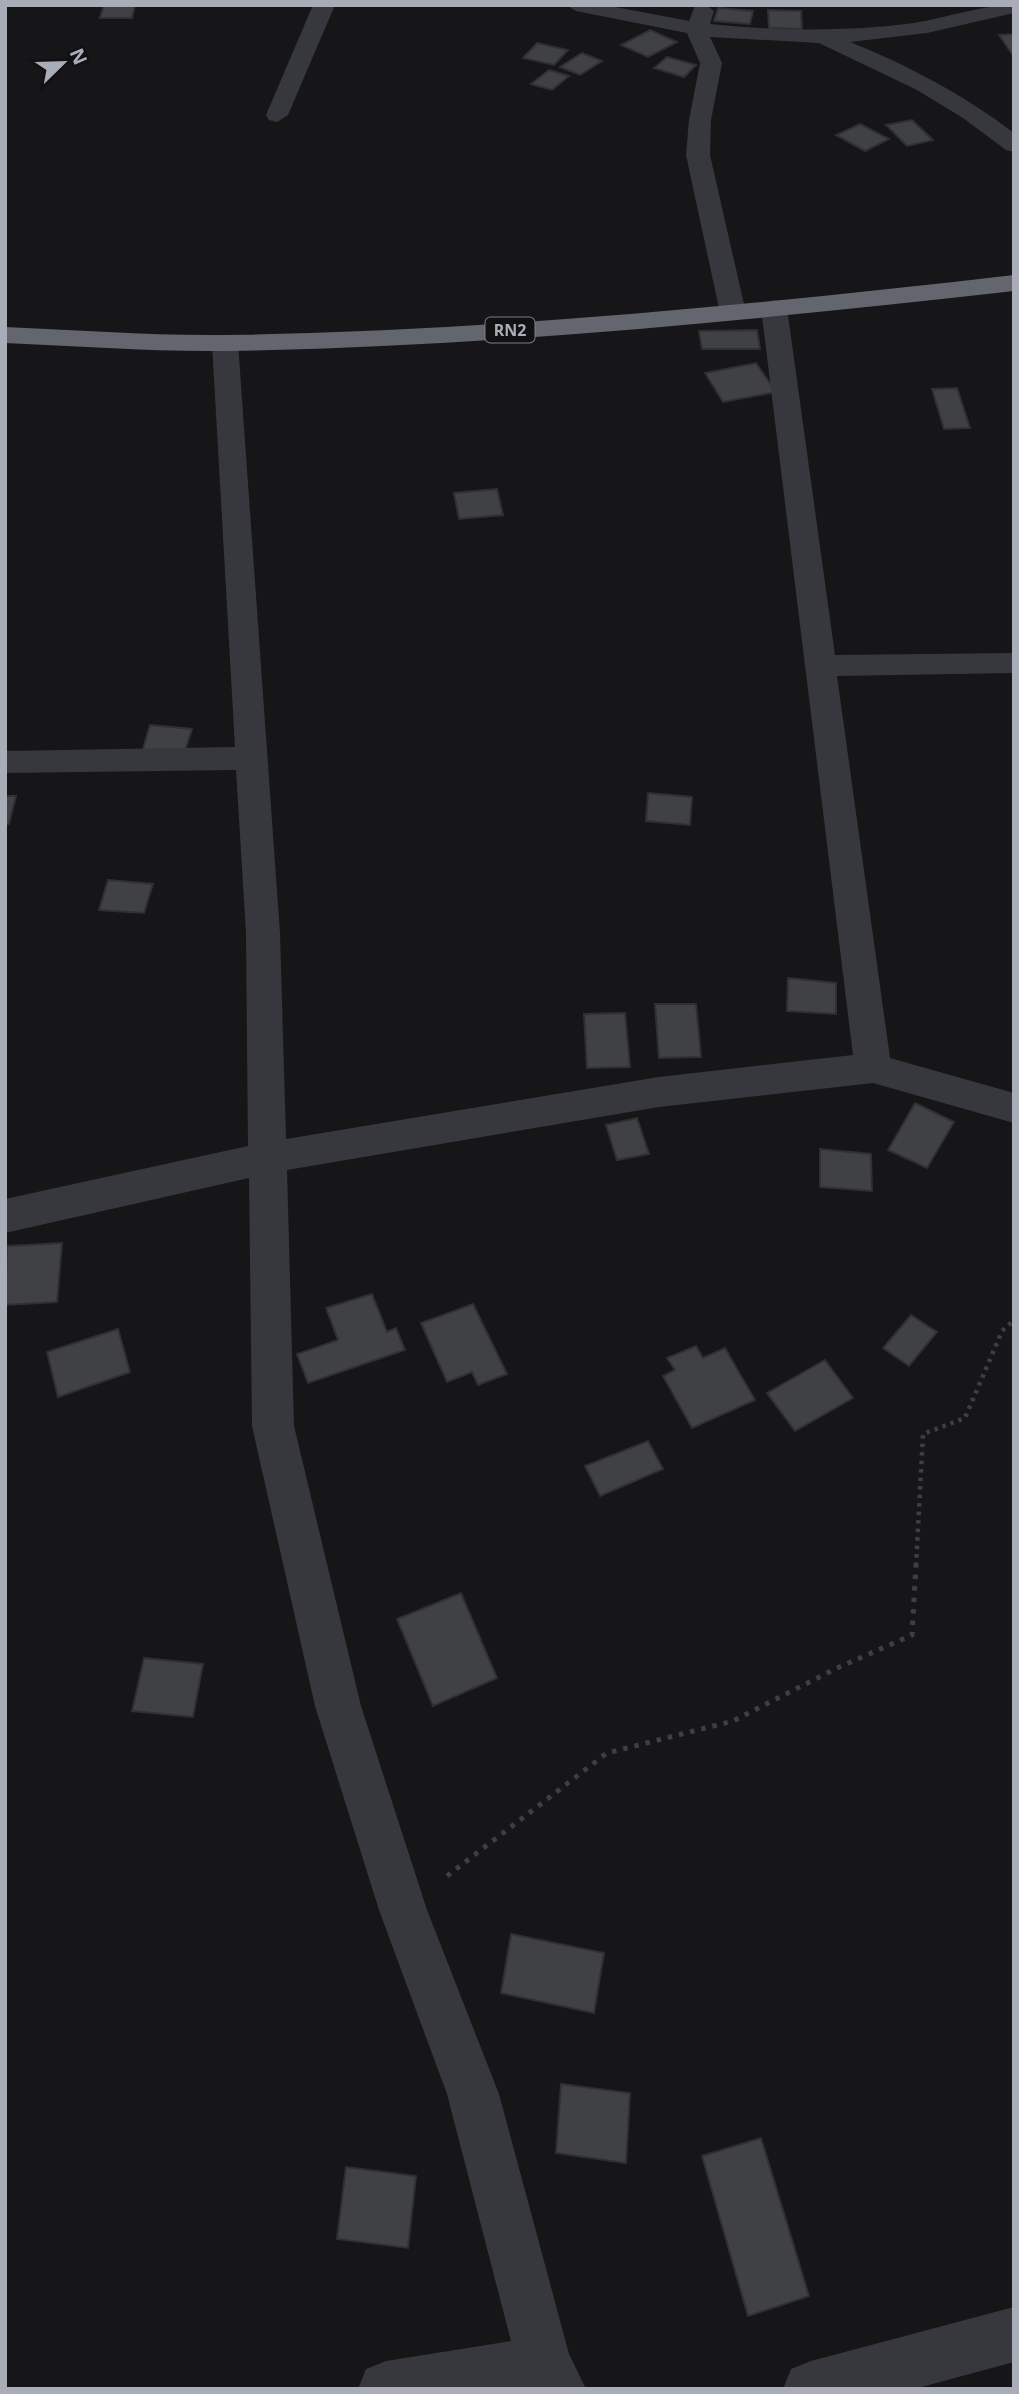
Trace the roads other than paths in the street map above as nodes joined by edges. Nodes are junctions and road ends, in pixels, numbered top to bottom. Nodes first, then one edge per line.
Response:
1 (324, 5) edge
2 (576, 5) edge
3 (705, 5) edge
4 (1014, 7) edge
5 (697, 31) junction
6 (820, 38) junction
7 (277, 115) dead end
8 (1014, 145) edge
9 (1014, 283) edge
10 (774, 308) junction
11 (733, 313) junction
12 (5, 335) edge
13 (225, 343) junction
14 (1014, 663) edge
15 (820, 666) junction
16 (251, 758) junction
17 (5, 762) edge
18 (873, 1068) junction
19 (1014, 1108) edge
20 (265, 1158) junction
21 (5, 1216) edge
22 (1014, 2334) edge
23 (551, 2376) edge
24 (386, 2389) edge
25 (811, 2389) edge

1 - 7 street
2 - 5 street
3 - 5 street
4 - 6 street
5 - 6 street
5 - 11 street
6 - 8 street
9 - 10 highway, RN2
10 - 11 highway, RN2
10 - 15 street
11 - 13 highway, RN2
12 - 13 highway, RN2
13 - 16 street
14 - 15 street
15 - 18 street
16 - 17 street
16 - 20 street
18 - 19 street
18 - 20 street
20 - 21 street
20 - 23 street
22 - 25 street
23 - 24 street

